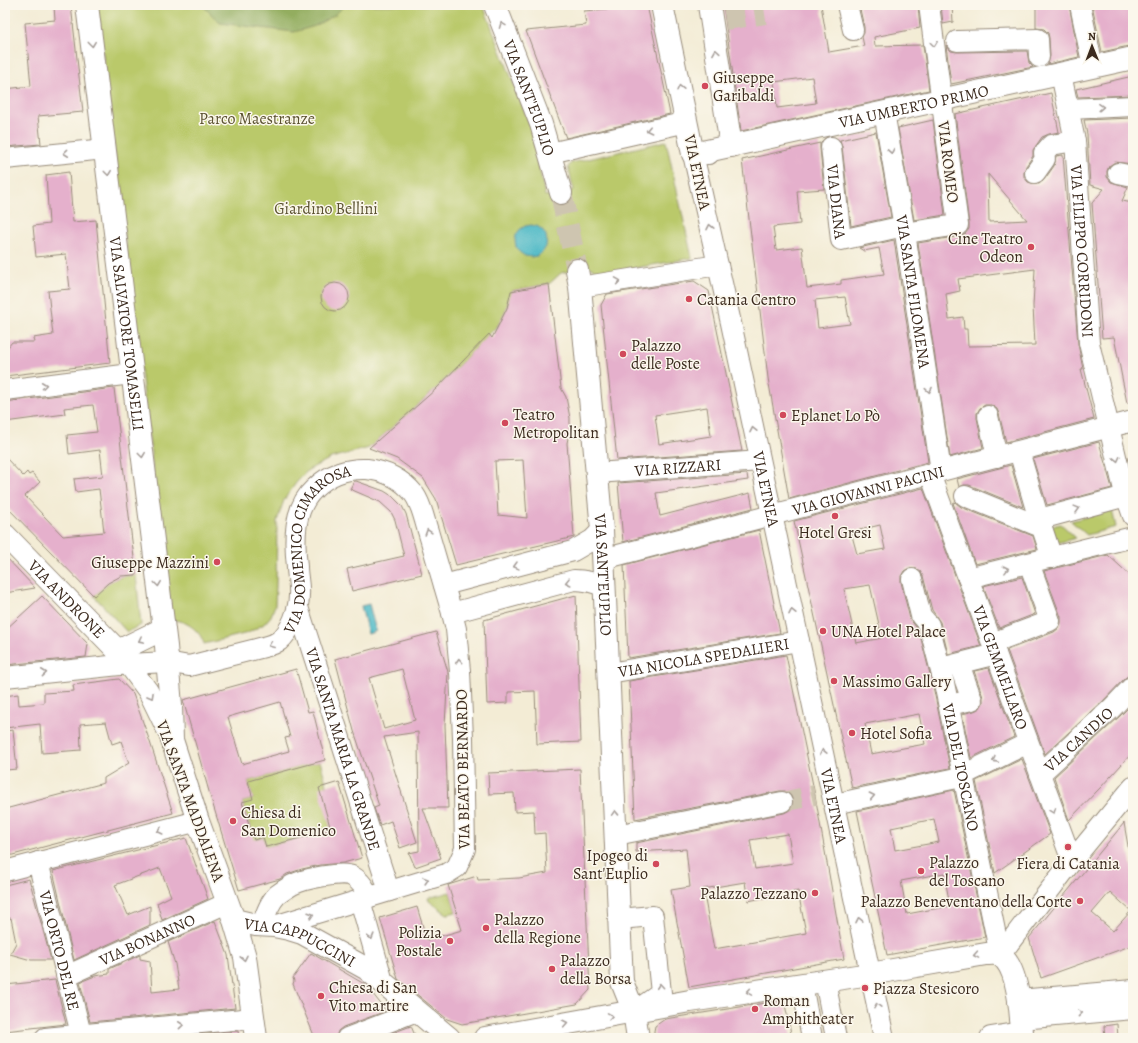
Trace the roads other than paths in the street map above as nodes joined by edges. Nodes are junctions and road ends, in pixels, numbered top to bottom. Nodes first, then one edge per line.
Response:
1 (87, 5) edge
2 (495, 5) edge
3 (662, 5) edge
4 (709, 5) edge
5 (847, 5) edge
6 (929, 5) edge
7 (1080, 5) edge
8 (853, 30) dead end
9 (957, 41) dead end
10 (1039, 57) dead end
11 (1133, 58) edge
12 (1133, 66) edge
13 (1093, 67) junction
14 (1062, 78) junction
15 (942, 104) junction
16 (1133, 106) edge
17 (1069, 109) junction
18 (884, 116) junction
19 (687, 122) junction
20 (1075, 141) junction
21 (730, 146) junction
22 (831, 147) dead end
23 (105, 149) junction
24 (550, 153) junction
25 (693, 154) junction
26 (5, 159) edge
27 (1034, 173) dead end
28 (561, 193) tunnel mouth
29 (905, 230) junction
30 (718, 265) junction
31 (578, 279) joint
32 (132, 374) junction
33 (5, 390) edge
34 (988, 416) dead end
35 (1133, 421) edge
36 (1110, 427) junction
37 (1020, 451) junction
38 (997, 457) junction
39 (760, 461) junction
40 (596, 473) junction
41 (936, 473) junction
42 (1125, 493) junction
43 (939, 501) junction
44 (772, 515) junction
45 (1133, 516) edge
46 (1039, 521) junction
47 (602, 530) junction
48 (1133, 537) edge
49 (10, 546) edge
50 (603, 559) junction
51 (1043, 560) junction
52 (442, 578) junction
53 (968, 578) junction
54 (912, 579) dead end
55 (605, 587) junction
56 (298, 607) junction
57 (454, 620) junction
58 (163, 629) junction
59 (799, 641) junction
60 (994, 649) junction
61 (123, 658) junction
62 (950, 666) junction
63 (168, 670) junction
64 (609, 673) junction
65 (5, 677) edge
66 (1133, 686) edge
67 (172, 740) junction
68 (1028, 743) junction
69 (1040, 774) junction
70 (962, 776) junction
71 (1133, 787) edge
72 (827, 797) junction
73 (782, 802) tunnel mouth
74 (198, 821) junction
75 (616, 835) junction
76 (1072, 861) junction
77 (38, 862) junction
78 (5, 871) edge
79 (373, 896) junction
80 (229, 907) junction
81 (620, 919) junction
82 (268, 926) junction
83 (998, 946) junction
84 (870, 974) junction
85 (66, 976) junction
86 (825, 980) junction
87 (383, 982) junction
88 (1133, 982) edge
89 (802, 984) junction
90 (1133, 991) edge
91 (1133, 1008) edge
92 (417, 1012) junction
93 (634, 1012) junction
94 (1020, 1017) edge
95 (248, 1025) edge
96 (81, 1036) edge
97 (492, 1037) edge
98 (45, 1038) edge
99 (347, 1038) edge
100 (449, 1038) edge
101 (638, 1038) edge
102 (812, 1038) edge
103 (836, 1038) edge
104 (884, 1038) edge
105 (991, 1038) edge

1 -> 23 main road, VIA SALVATORE TOMASELLI
24 -> 2 main road, VIA SANT'EUPLIO
19 -> 3 main road, VIA ETNEA
21 -> 4 main road
5 - 8 street
6 -> 15 street, VIA ROMEO
7 - 13 street
9 - 10 street
11 - 13 main road, VIA UMBERTO PRIMO
12 - 14 street
13 - 14 main road, VIA UMBERTO PRIMO
14 - 15 main road, VIA UMBERTO PRIMO
14 - 17 street, VIA FILIPPO CORRIDONI
15 - 18 main road, VIA UMBERTO PRIMO
15 - 29 street, VIA ROMEO
17 -> 16 street
17 - 20 street, VIA FILIPPO CORRIDONI
18 - 21 main road, VIA UMBERTO PRIMO
18 - 25 street
18 -> 29 street, VIA SANTA FILOMENA
19 -> 24 street
19 - 25 main road, VIA ETNEA
20 - 27 street
20 - 36 street, VIA FILIPPO CORRIDONI
21 - 25 main road, VIA UMBERTO PRIMO
22 - 29 street, VIA DIANA
23 -> 26 street
23 -> 32 main road, VIA SALVATORE TOMASELLI
24 - 28 main road, VIA SANT'EUPLIO
30 -> 25 street, VIA ETNEA
29 -> 41 street, VIA SANTA FILOMENA
31 -> 30 street
39 -> 30 street, VIA ETNEA
31 - 40 main road, VIA SANT'EUPLIO
33 -> 32 street
32 -> 58 main road, VIA SALVATORE TOMASELLI
34 - 38 street
35 - 36 street, VIA GIOVANNI PACINI
36 - 37 street, VIA GIOVANNI PACINI
36 -> 42 street, VIA FILIPPO CORRIDONI
37 - 38 street, VIA GIOVANNI PACINI
37 - 46 street
38 - 41 street, VIA GIOVANNI PACINI
39 - 40 street, VIA RIZZARI
39 - 44 street, VIA ETNEA
40 - 47 main road, VIA SANT'EUPLIO
41 - 43 street, VIA GEMMELLARO
41 - 44 street, VIA GIOVANNI PACINI
42 - 45 street, VIA FILIPPO CORRIDONI
46 -> 42 street
43 - 46 street
43 - 53 street, VIA GEMMELLARO
44 - 50 street, VIA GIOVANNI PACINI
59 -> 44 street, VIA ETNEA
46 - 51 street
47 - 50 main road, VIA SANT'EUPLIO
47 -> 52 street
48 - 51 street
49 - 61 main road, VIA ANDRONE
50 - 55 main road, VIA SANT'EUPLIO
53 -> 51 street
51 - 60 street
52 -> 56 street, VIA DOMENICO CIMAROSA
52 - 57 street, VIA DOMENICO CIMAROSA
53 - 60 street, VIA GEMMELLARO
54 - 62 street
55 -> 57 street
55 - 64 main road, VIA SANT'EUPLIO
56 -> 63 street, VIA DOMENICO CIMAROSA
56 - 79 street, VIA SANTA MARIA LA GRANDE
79 -> 57 street, VIA BEATO BERNARDO
58 -> 61 main road
58 - 63 main road, VIA SALVATORE TOMASELLI
59 - 64 street, VIA NICOLA SPEDALIERI
72 -> 59 street, VIA ETNEA
60 - 62 street
60 - 68 street, VIA GEMMELLARO
61 - 63 street, VIA DOMENICO CIMAROSA
65 -> 61 street, VIA DOMENICO CIMAROSA
61 -> 67 street, VIA SANTA MADDALENA
62 - 70 street, VIA DEL TOSCANO
63 - 67 main road, VIA SALVATORE TOMASELLI
75 -> 64 main road, VIA SANT'EUPLIO
66 - 69 street, VIA CANDIO
67 - 74 main road, VIA SANTA MADDALENA
68 - 69 street, VIA GEMMELLARO
68 -> 70 street
69 -> 76 street, VIA GEMMELLARO
72 -> 70 street
70 - 83 street, VIA DEL TOSCANO
71 - 76 street
84 -> 72 street, VIA ETNEA
73 - 75 street
74 -> 77 street
74 - 80 main road, VIA SANTA MADDALENA
75 - 81 main road, VIA SANT'EUPLIO
76 - 83 street
77 - 78 street
77 - 85 street, VIA ORTO DEL RE
82 -> 79 street, VIA BEATO BERNARDO
79 - 82 street
79 -> 87 street
80 - 82 main road, VIA CAPPUCCINI
80 - 85 street, VIA BONANNO
80 -> 95 main road, VIA SANTA MADDALENA
81 - 93 main road, VIA SANT'EUPLIO
93 -> 81 street
82 - 87 main road, VIA CAPPUCCINI
83 -> 84 main road
83 - 94 main road
84 - 86 main road
104 -> 84 street, VIA ETNEA
85 - 96 street, VIA ORTO DEL RE
86 - 89 main road
86 - 103 street
87 - 92 main road
88 - 94 street
89 -> 93 main road
89 - 102 street
90 - 94 main road
94 -> 91 main road
92 - 99 street
92 - 100 main road
97 -> 93 main road
93 - 101 main road
94 - 105 main road
96 -> 95 street
96 - 98 street

